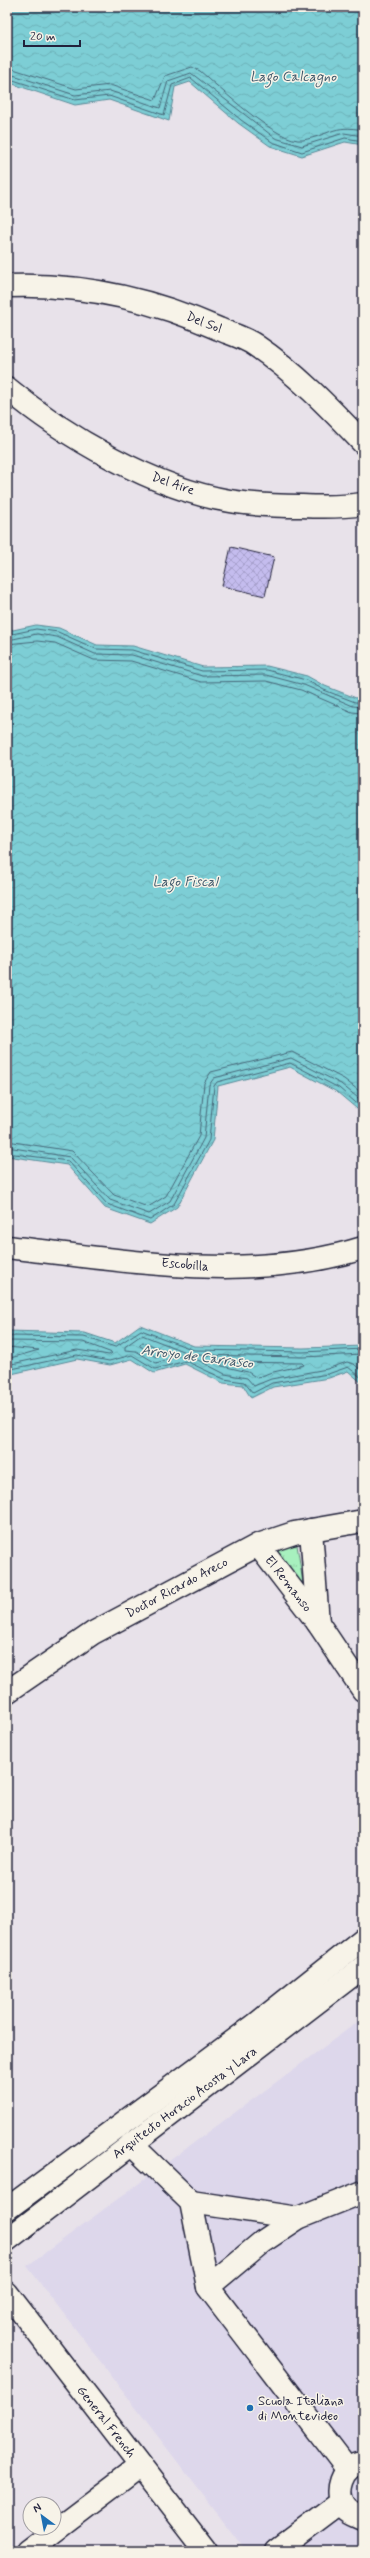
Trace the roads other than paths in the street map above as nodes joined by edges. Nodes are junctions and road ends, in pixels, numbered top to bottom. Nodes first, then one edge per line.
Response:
1 (7, 286) edge
2 (7, 388) edge
3 (363, 443) edge
4 (363, 504) edge
5 (7, 1247) edge
6 (363, 1248) edge
7 (363, 1522) edge
8 (311, 1530) junction
9 (258, 1545) junction
10 (318, 1623) junction
11 (363, 1690) edge
12 (7, 1692) edge
13 (363, 1939) edge
14 (363, 1967) edge
15 (161, 2094) junction
16 (174, 2111) junction
17 (131, 2144) junction
18 (363, 2192) edge
19 (191, 2202) junction
20 (7, 2209) edge
21 (298, 2218) junction
22 (7, 2240) edge
23 (208, 2287) junction
24 (7, 2293) edge
25 (140, 2466) junction
26 (355, 2466) edge
27 (352, 2511) edge
28 (28, 2551) edge
29 (206, 2551) edge
30 (276, 2551) edge
31 (301, 2551) edge

1 - 3 street, Del Sol
2 - 4 street, Del Aire
5 - 6 street, Escobilla
7 - 8 street, Doctor Ricardo Areco
8 - 9 street, Doctor Ricardo Areco
8 - 10 street, El Remanso
9 - 10 street, El Remanso
9 - 12 street, Doctor Ricardo Areco
10 - 11 street, El Remanso
13 - 15 street, Arquitecto Horacio Acosta y Lara
14 - 16 street, Arquitecto Horacio Acosta y Lara
15 - 16 street
15 - 20 street, Arquitecto Horacio Acosta y Lara
16 - 17 street, Arquitecto Horacio Acosta y Lara
17 - 19 street
17 - 22 street, Arquitecto Horacio Acosta y Lara
18 - 21 street
19 - 21 street
19 - 23 street
21 - 23 street
23 - 26 street
24 - 25 street, General French
25 - 28 street
25 - 29 street, General French
26 - 27 street
27 - 30 street
27 - 31 street

